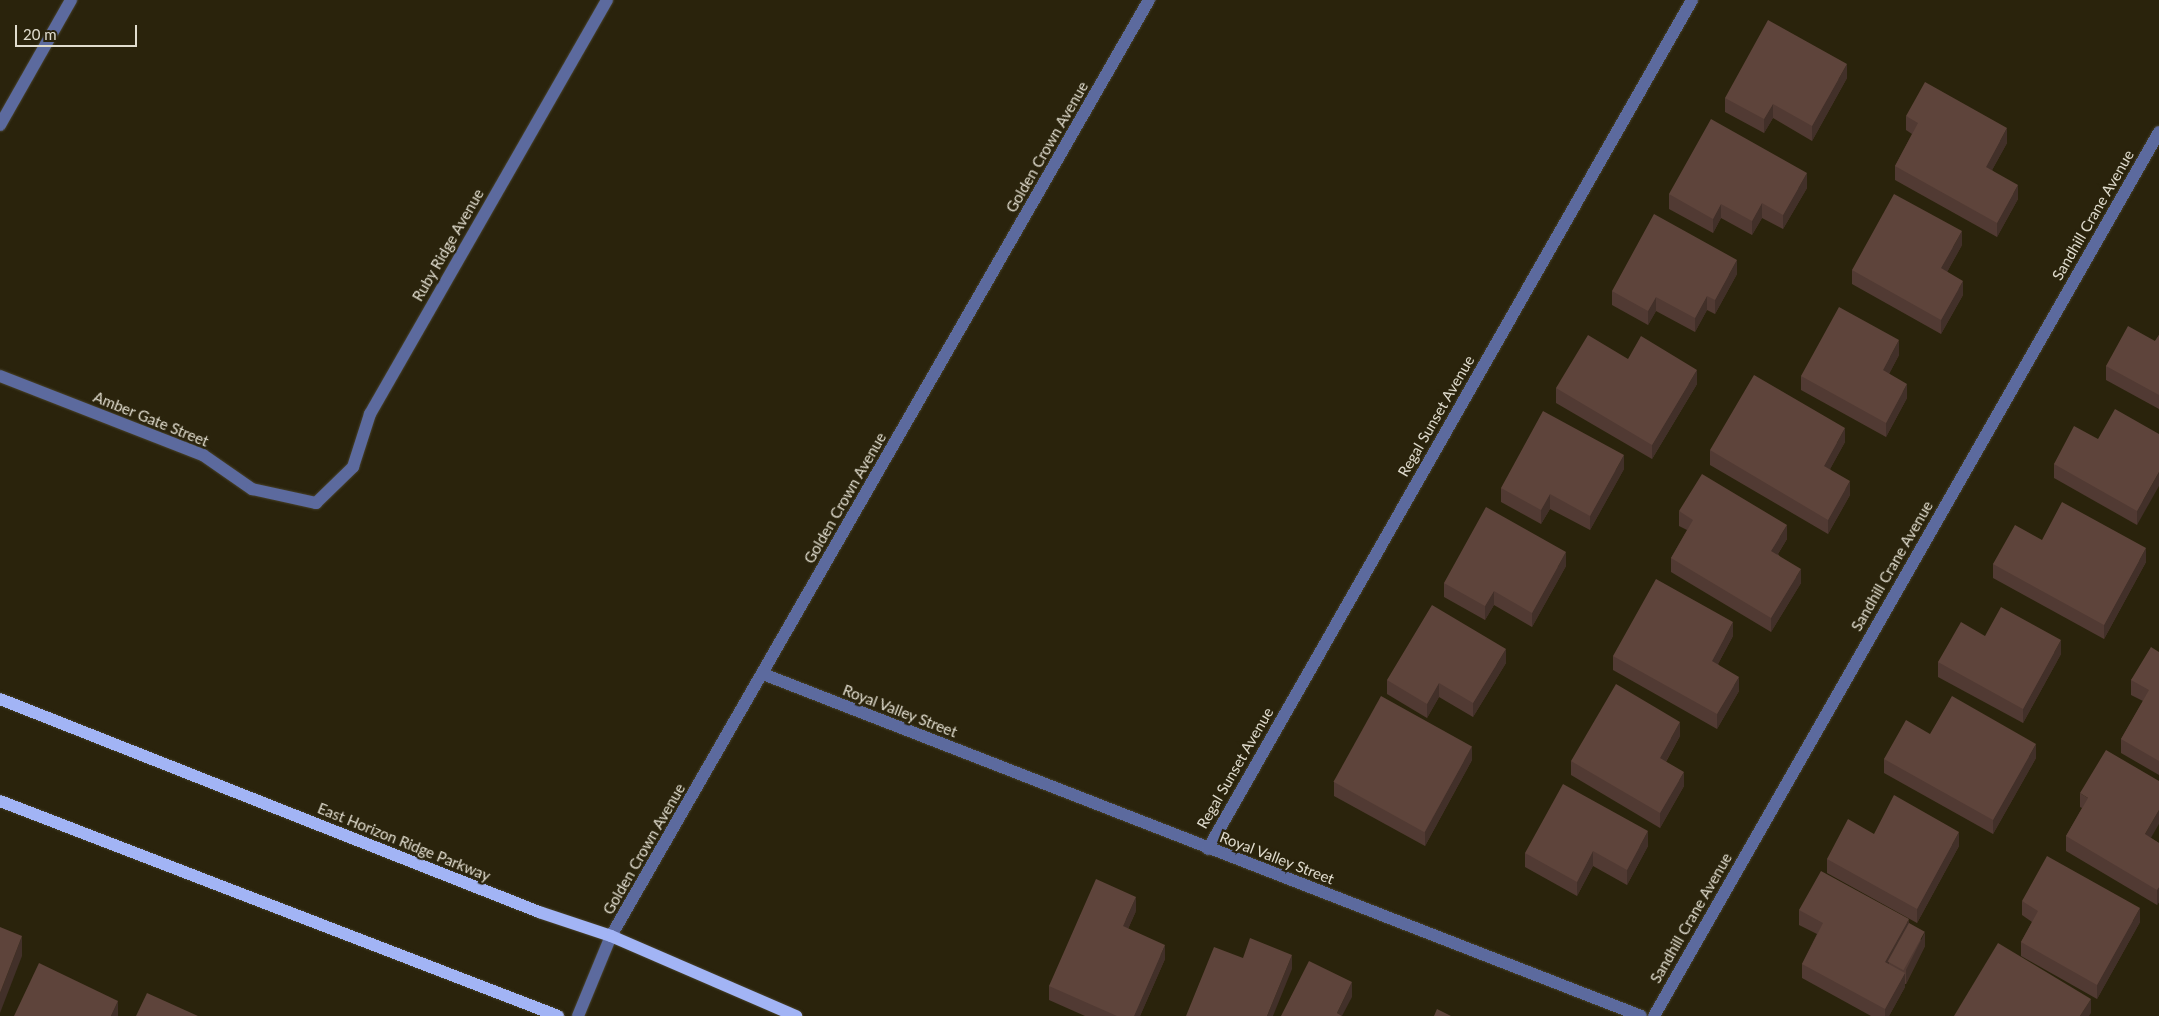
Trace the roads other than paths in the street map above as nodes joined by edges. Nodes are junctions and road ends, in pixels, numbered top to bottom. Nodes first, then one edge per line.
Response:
1 (71, 0) edge
2 (607, 0) edge
3 (1150, 0) edge
4 (1692, 0) edge
5 (0, 125) edge
6 (2159, 132) edge
7 (0, 376) edge
8 (316, 503) joint
9 (763, 674) junction
10 (0, 699) edge
11 (0, 802) edge
12 (1208, 848) junction
13 (612, 936) junction
14 (558, 1016) edge
15 (578, 1016) edge
16 (796, 1016) edge
17 (1640, 1016) edge
18 (1654, 1016) edge

1 - 5 street
2 - 8 street, Ruby Ridge Avenue
3 - 9 street, Golden Crown Avenue
4 - 12 street, Regal Sunset Avenue
6 - 18 street, Sandhill Crane Avenue
7 - 8 street, Amber Gate Street
9 - 12 street, Royal Valley Street
9 - 13 street, Golden Crown Avenue
10 - 13 main road, East Horizon Ridge Parkway
11 - 14 main road
12 - 17 street, Royal Valley Street
13 - 15 street, Golden Crown Avenue
13 - 16 main road, East Horizon Ridge Parkway

